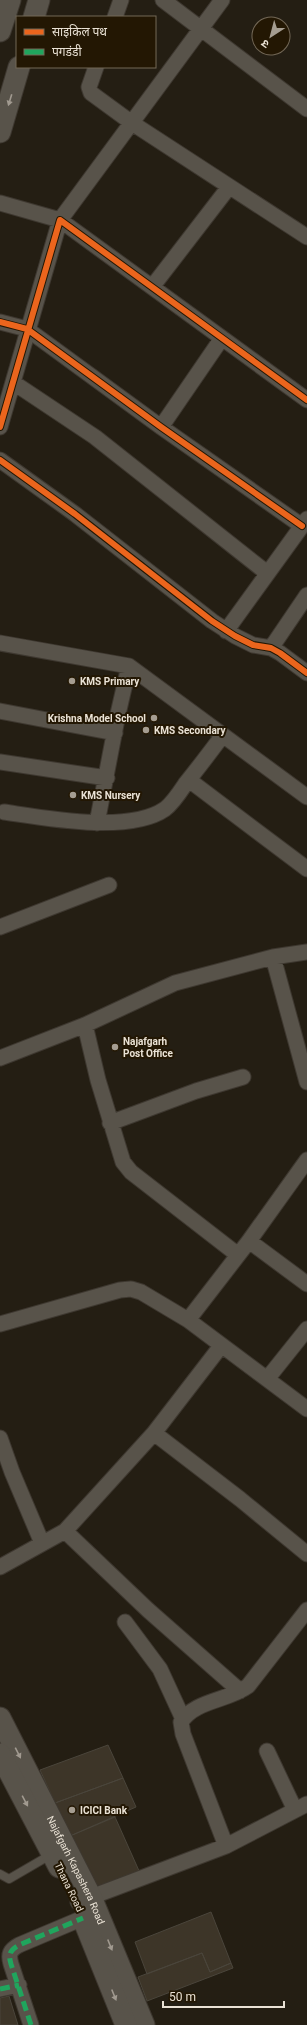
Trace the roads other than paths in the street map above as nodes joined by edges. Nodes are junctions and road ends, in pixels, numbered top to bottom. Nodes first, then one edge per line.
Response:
1 (10, 0) edge
2 (39, 0) edge
3 (121, 0) edge
4 (163, 0) edge
5 (222, 0) edge
6 (34, 16) edge
7 (115, 16) edge
8 (201, 28) junction
9 (0, 31) edge
10 (19, 68) edge
11 (96, 68) edge
12 (307, 109) edge
13 (132, 123) junction
14 (0, 132) edge
15 (229, 187) junction
16 (0, 203) edge
17 (60, 220) junction
18 (307, 237) edge
19 (152, 287) junction
20 (0, 322) edge
21 (27, 329) junction
22 (222, 338) junction
23 (14, 383) junction
24 (307, 400) edge
25 (0, 427) edge
26 (161, 427) junction
27 (0, 460) edge
28 (305, 522) edge
29 (267, 573) junction
30 (307, 595) edge
31 (226, 631) junction
32 (0, 643) edge
33 (271, 648) junction
34 (129, 666) junction
35 (307, 673) edge
36 (0, 711) edge
37 (115, 733) junction
38 (223, 735) junction
39 (0, 762) edge
40 (107, 778) junction
41 (189, 780) junction
42 (307, 798) edge
43 (4, 812) dead end
44 (97, 823) junction
45 (307, 869) edge
46 (109, 885) dead end
47 (0, 927) edge
48 (307, 952) edge
49 (273, 957) junction
50 (85, 1025) junction
51 (0, 1058) edge
52 (243, 1077) dead end
53 (307, 1082) edge
54 (110, 1123) junction
55 (307, 1160) edge
56 (249, 1241) junction
57 (238, 1255) junction
58 (307, 1284) edge
59 (188, 1320) junction
60 (0, 1324) edge
61 (305, 1334) edge
62 (221, 1346) junction
63 (267, 1379) junction
64 (307, 1409) edge
65 (154, 1433) junction
66 (0, 1438) edge
67 (65, 1532) junction
68 (42, 1543) junction
69 (307, 1554) edge
70 (0, 1567) edge
71 (307, 1610) edge
72 (125, 1622) dead end
73 (240, 1691) junction
74 (0, 1718) edge
75 (183, 1719) junction
76 (267, 1751) dead end
77 (0, 1754) edge
78 (301, 1807) edge
79 (226, 1846) junction
80 (52, 1854) junction
81 (0, 1874) edge
82 (84, 1906) junction
83 (19, 1985) junction
84 (0, 1989) edge
85 (31, 2025) edge
86 (126, 2025) edge
87 (144, 2025) edge

1 - 9 main road
2 - 6 main road
3 - 7 street
4 - 8 street
5 - 8 street
8 - 12 street
8 - 13 street
10 -> 14 main road
11 - 13 street
13 - 15 street
13 - 17 street
15 - 18 street
15 - 19 street
16 - 17 street
17 - 19 street
17 - 21 street
19 - 22 street
20 - 21 street
21 - 23 street
21 - 26 street
22 - 24 street
22 - 26 street
23 - 25 street
23 - 29 street
26 - 28 street
27 - 31 street
28 - 29 street
29 - 31 street
30 - 33 street
31 - 33 street
32 - 34 street
33 - 35 street
34 - 37 street
34 - 38 street
36 - 37 street
37 - 40 street
38 - 41 street
38 - 42 street
39 - 40 street
40 - 44 street
41 - 44 street
41 - 45 street
43 - 44 street
46 - 47 street
48 - 49 street
49 - 50 street
49 - 53 street
50 - 51 street
50 - 54 street
52 - 54 street
54 - 57 street
55 - 56 street
56 - 57 street
56 - 58 street
57 - 59 street
59 - 60 street
59 - 62 street
61 - 63 street
62 - 63 street
62 - 65 street
63 - 64 street
65 - 67 street
65 - 69 street
66 - 68 street
67 - 68 street
67 - 73 street
68 - 70 street
71 - 73 street
72 - 75 street
73 - 75 street
74 -> 82 main road, Najafgarh Kapashera Road
75 - 79 street
76 - 78 street
77 -> 80 main road, Thana Road
78 - 79 street
79 - 82 street
80 - 81 lane
80 - 82 main road, Thana Road
82 - 83 street
82 -> 86 main road, Thana Road
82 -> 87 main road, Najafgarh Kapashera Road
83 - 84 street
83 - 85 street

